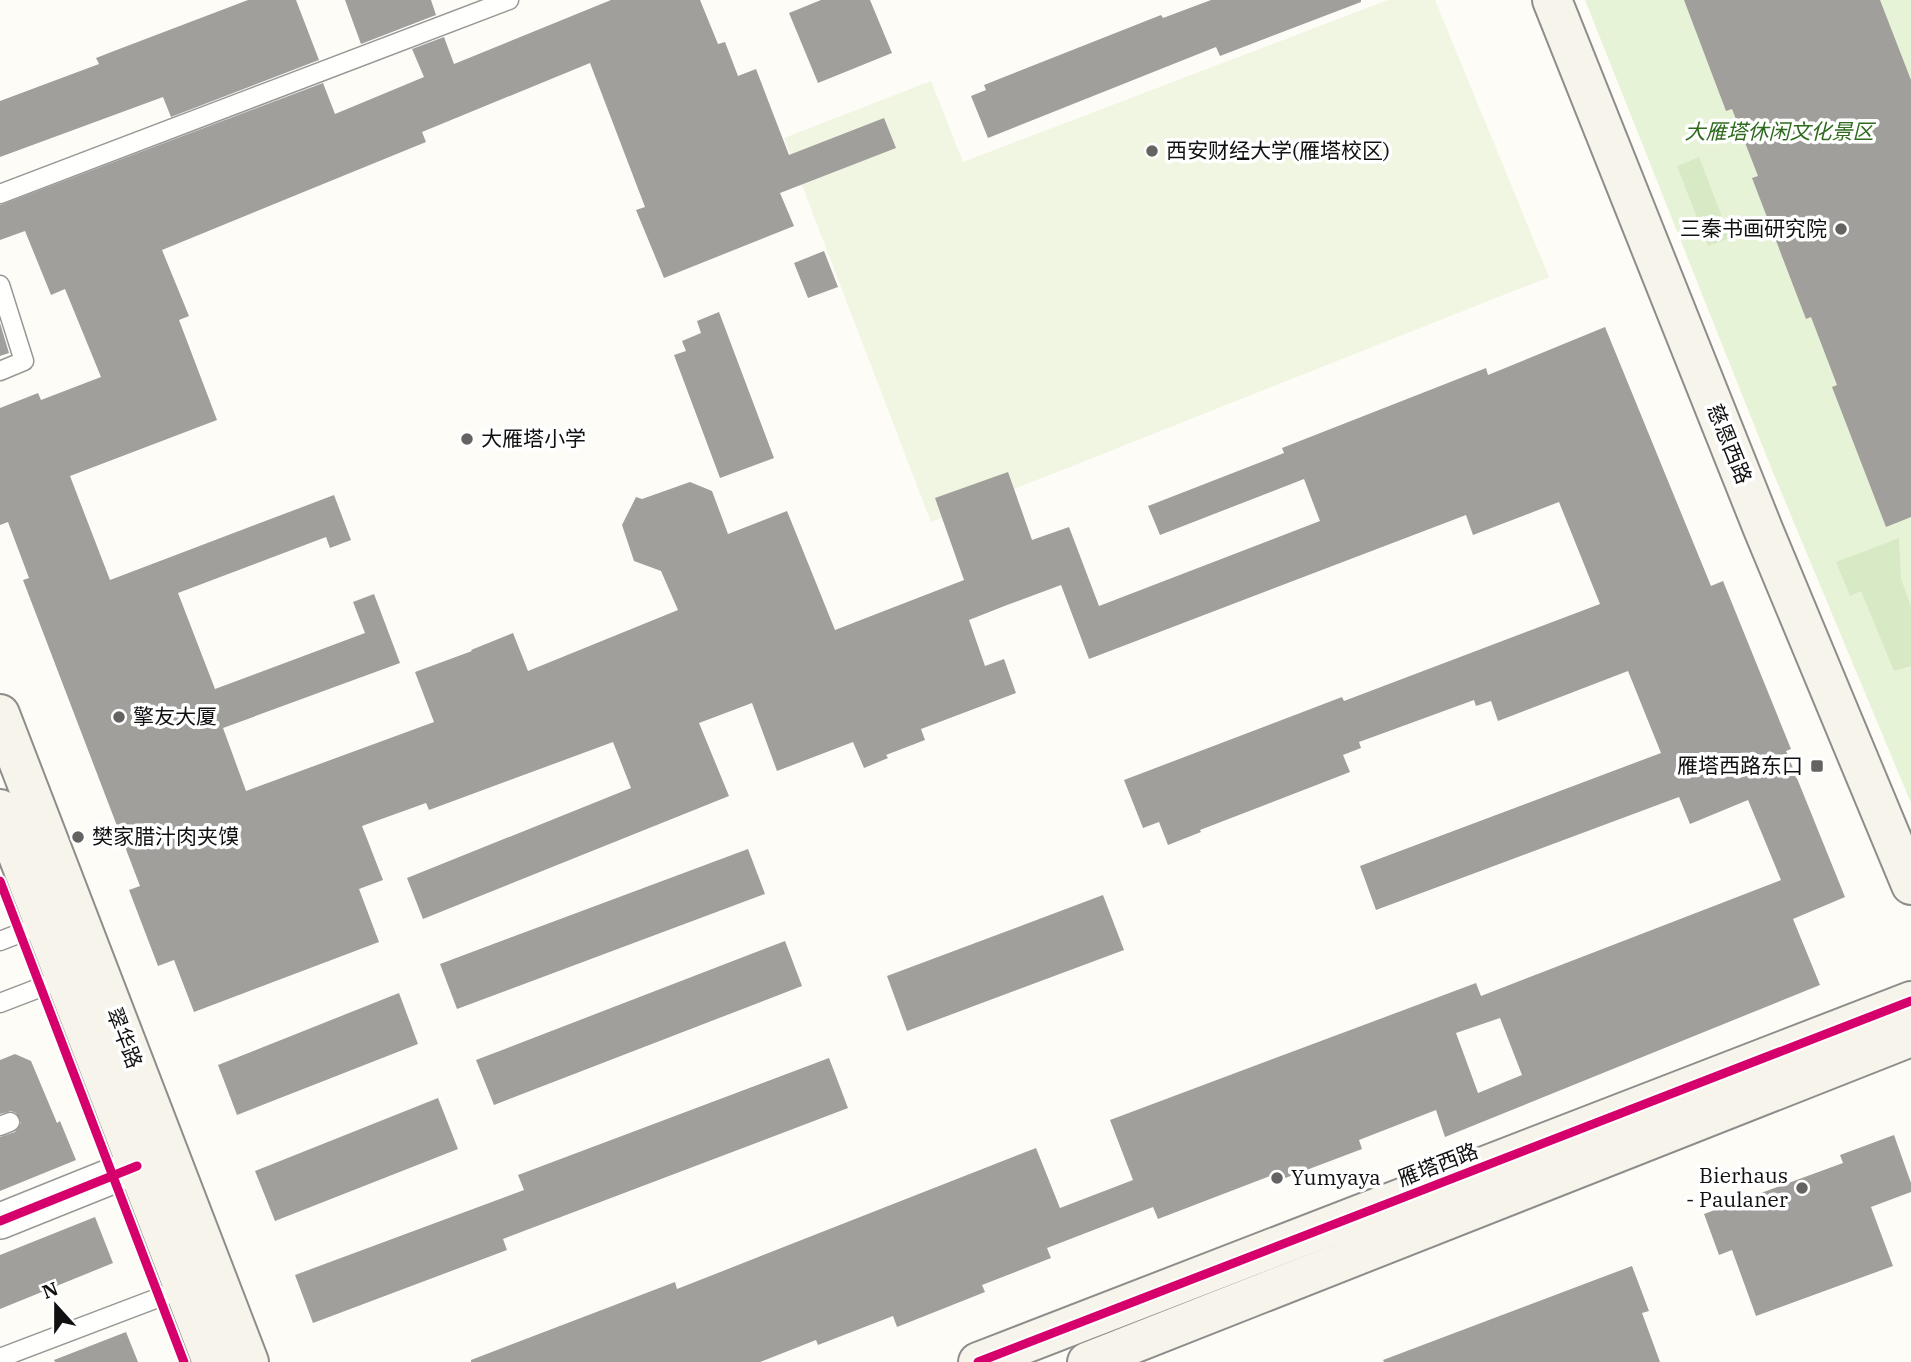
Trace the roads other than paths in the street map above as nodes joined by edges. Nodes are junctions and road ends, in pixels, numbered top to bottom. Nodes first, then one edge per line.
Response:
1 (509, 0) edge
2 (1552, 0) edge
3 (0, 194) edge
4 (0, 285) edge
5 (0, 371) edge
6 (0, 715) edge
7 (0, 809) edge
8 (1911, 885) edge
9 (44, 924) junction
10 (0, 941) edge
11 (65, 978) junction
12 (1911, 1002) edge
13 (0, 1003) edge
14 (1911, 1037) edge
15 (137, 1166) junction
16 (0, 1221) edge
17 (184, 1287) junction
18 (0, 1358) edge
19 (212, 1362) edge
20 (248, 1362) edge
21 (978, 1362) edge
22 (1087, 1362) edge

1 - 3 lane
2 - 8 main road, 慈恩西路
4 - 5 lane
6 - 20 main road, 翠华路
7 - 9 main road, 翠华路
9 - 10 lane
9 - 11 main road, 翠华路
11 - 13 lane
11 - 15 main road, 翠华路
12 - 21 main road, 雁塔西路
14 - 22 main road
15 - 16 street
15 - 17 main road, 翠华路
17 - 18 lane
17 - 19 main road, 翠华路

